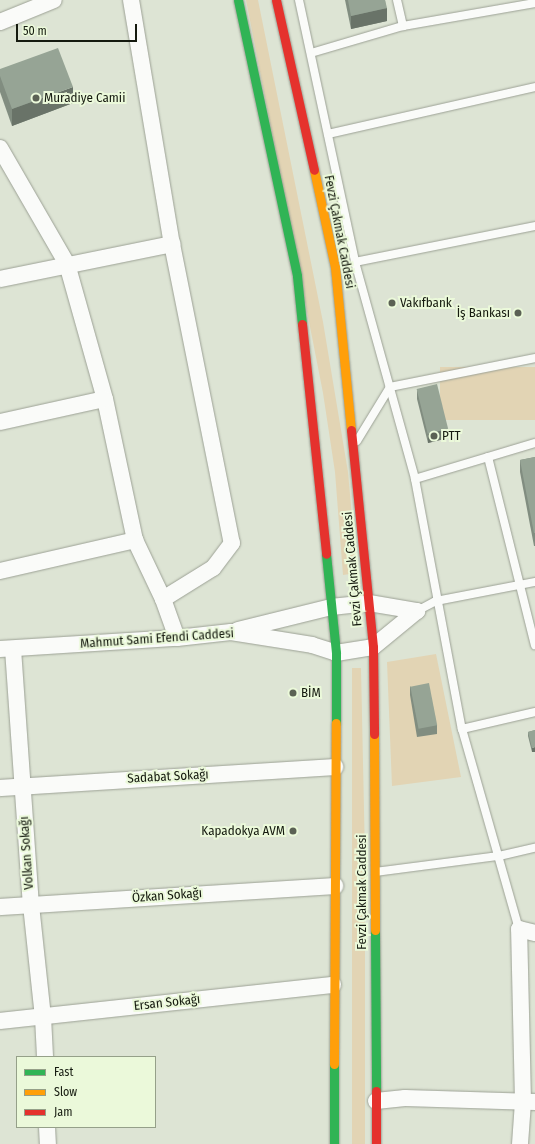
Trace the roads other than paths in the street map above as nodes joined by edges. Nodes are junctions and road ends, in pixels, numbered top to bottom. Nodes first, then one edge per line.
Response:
1 (54, 0) edge
2 (131, 0) edge
3 (238, 0) edge
4 (276, 0) edge
5 (299, 0) edge
6 (397, 0) edge
7 (535, 3) edge
8 (0, 22) edge
9 (403, 26) junction
10 (311, 53) junction
11 (535, 87) edge
12 (328, 134) junction
13 (0, 148) edge
14 (535, 226) edge
15 (172, 244) junction
16 (355, 262) junction
17 (67, 264) junction
18 (0, 279) edge
19 (535, 358) edge
20 (390, 387) junction
21 (105, 398) junction
22 (0, 422) edge
23 (535, 443) edge
24 (355, 446) junction
25 (488, 457) junction
26 (415, 479) junction
27 (135, 540) junction
28 (0, 571) edge
29 (535, 582) edge
30 (520, 585) junction
31 (163, 599) junction
32 (436, 601) junction
33 (369, 603) junction
34 (331, 607) junction
35 (418, 611) junction
36 (231, 632) junction
37 (177, 638) junction
38 (535, 645) edge
39 (373, 647) junction
40 (7, 649) edge
41 (336, 653) junction
42 (535, 712) edge
43 (462, 729) junction
44 (335, 767) junction
45 (22, 786) junction
46 (0, 788) edge
47 (535, 848) edge
48 (500, 856) junction
49 (375, 872) junction
50 (335, 886) junction
51 (31, 905) junction
52 (0, 907) edge
53 (519, 929) junction
54 (535, 933) edge
55 (333, 984) junction
56 (43, 1017) junction
57 (0, 1021) edge
58 (45, 1056) edge
59 (376, 1101) junction
60 (529, 1102) edge
61 (47, 1128) edge
62 (48, 1144) edge
63 (334, 1144) edge
64 (376, 1144) edge
65 (520, 1144) edge

1 - 8 street
2 - 15 street
3 - 34 main road, Fevzi Çakmak Caddesi
4 - 24 main road, Fevzi Çakmak Caddesi
5 - 10 lane
6 - 9 lane
7 - 9 lane
9 - 10 lane
10 - 12 lane
11 - 12 lane
12 - 16 lane
13 - 17 street
14 - 16 lane
15 - 17 street
15 - 31 street
16 - 20 lane
17 - 18 street
17 - 21 street
19 - 20 lane
20 - 24 lane
20 - 26 lane
21 - 22 street
21 - 27 street
23 - 25 lane
24 - 33 main road, Fevzi Çakmak Caddesi
25 - 26 lane
25 - 30 lane
26 - 32 lane
27 - 28 street
27 - 31 street
29 - 30 lane
30 - 32 lane
30 - 38 lane
31 - 37 street
32 - 35 lane
32 - 43 lane
33 - 34 street
33 - 35 street
33 - 39 main road, Fevzi Çakmak Caddesi
34 - 36 street
34 - 41 main road, Fevzi Çakmak Caddesi
35 - 39 street
36 - 37 street, Mahmut Sami Efendi Caddesi
36 - 41 street, Mahmut Sami Efendi Caddesi
37 - 40 street, Mahmut Sami Efendi Caddesi
39 - 41 street
39 - 49 main road, Fevzi Çakmak Caddesi
40 - 45 street, Volkan Sokağı
41 - 44 main road, Fevzi Çakmak Caddesi
42 - 43 lane
43 - 48 lane
44 - 45 street, Sadabat Sokağı
44 - 50 main road, Fevzi Çakmak Caddesi
45 - 46 street, Sadabat Sokağı
45 - 51 street, Volkan Sokağı
47 - 48 lane
48 - 49 lane
48 - 53 lane
49 - 59 main road, Fevzi Çakmak Caddesi
50 - 51 street, Özkan Sokağı
50 - 55 main road, Fevzi Çakmak Caddesi
51 - 52 street, Özkan Sokağı
51 - 56 street, Volkan Sokağı
53 - 54 street
53 - 60 street
55 - 56 street, Ersan Sokağı
55 - 63 main road, Fevzi Çakmak Caddesi
56 - 57 street, Ersan Sokağı
56 - 58 street, Volkan Sokağı
59 - 60 street
59 - 64 main road, Fevzi Çakmak Caddesi
60 - 65 street
61 - 62 street

